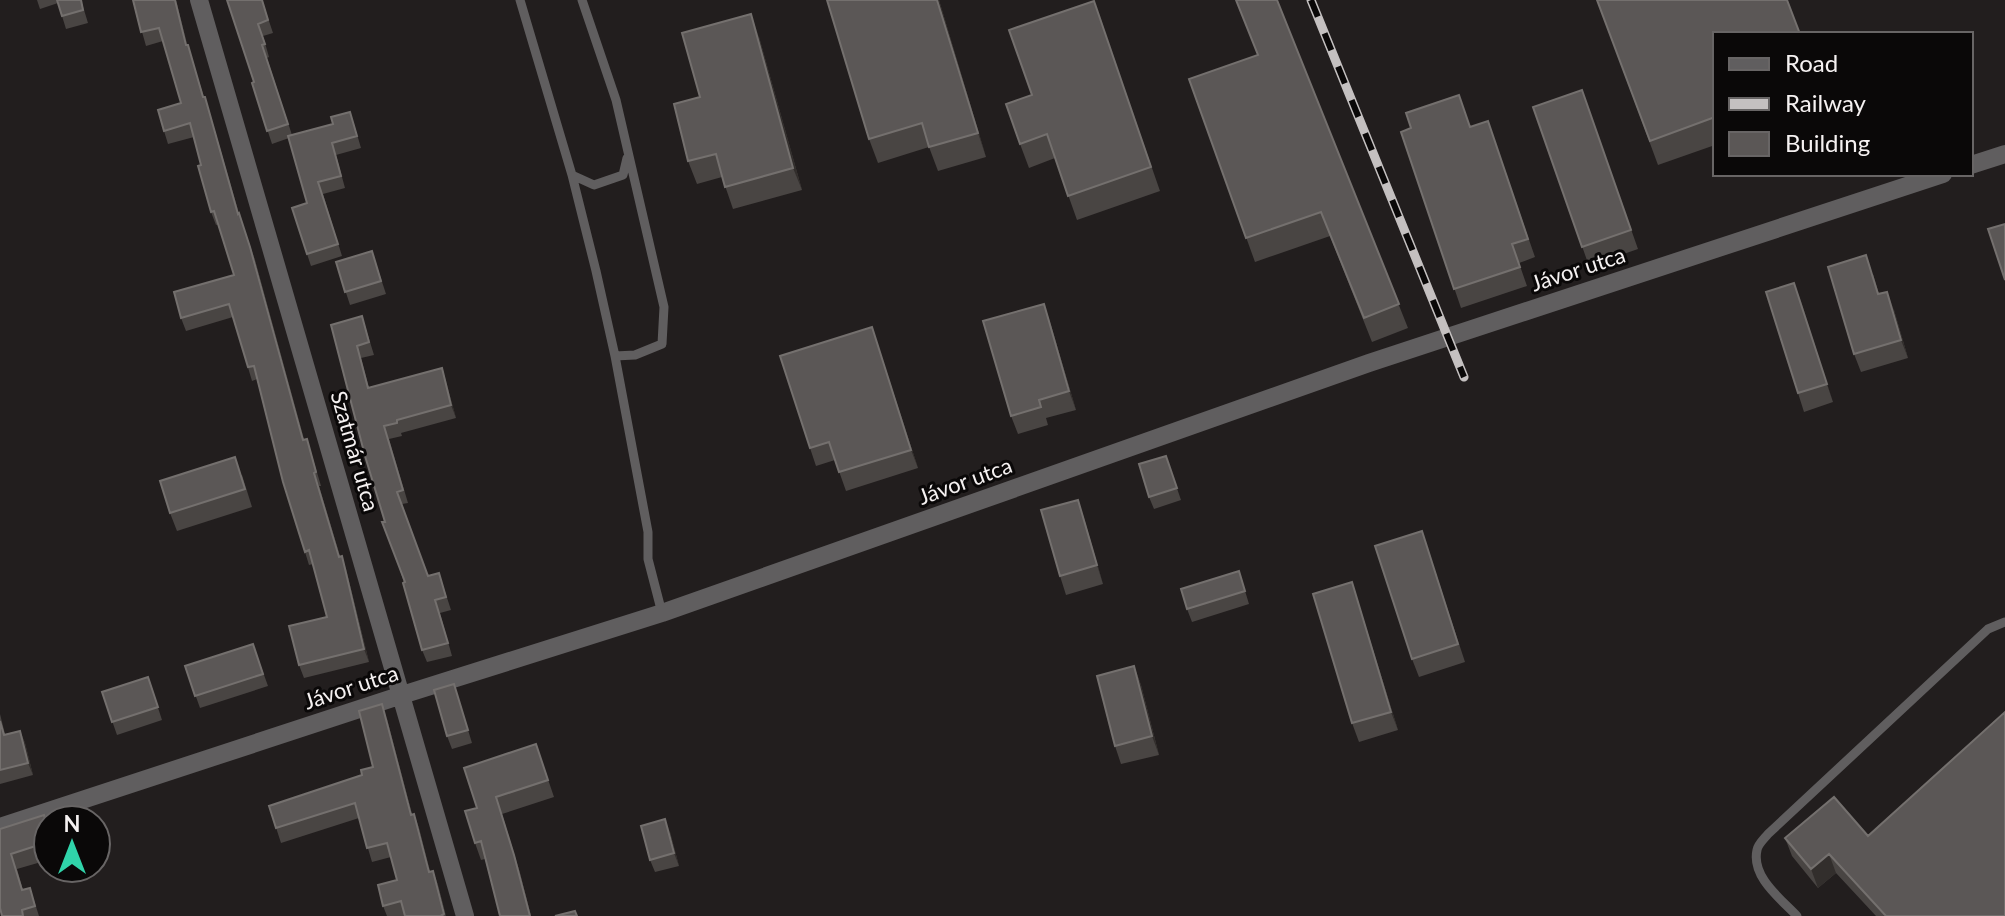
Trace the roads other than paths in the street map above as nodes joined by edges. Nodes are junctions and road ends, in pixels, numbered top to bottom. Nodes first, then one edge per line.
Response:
1 (199, 0) edge
2 (520, 0) edge
3 (582, 0) edge
4 (628, 152) junction
5 (2005, 154) edge
6 (1973, 164) edge
7 (572, 175) junction
8 (1937, 176) edge
9 (615, 356) junction
10 (662, 613) junction
11 (2005, 622) edge
12 (402, 695) junction
13 (0, 827) edge
14 (465, 916) edge
15 (1797, 916) edge

1 - 12 street, Szatmár utca
2 - 7 lane
3 - 4 lane
4 - 7 lane
4 - 9 lane
5 - 6 street
7 - 9 lane
8 - 10 street, Jávor utca
9 - 10 lane
10 - 12 street, Jávor utca
11 - 15 lane
12 - 13 street, Jávor utca
12 - 14 street, Szatmár utca

